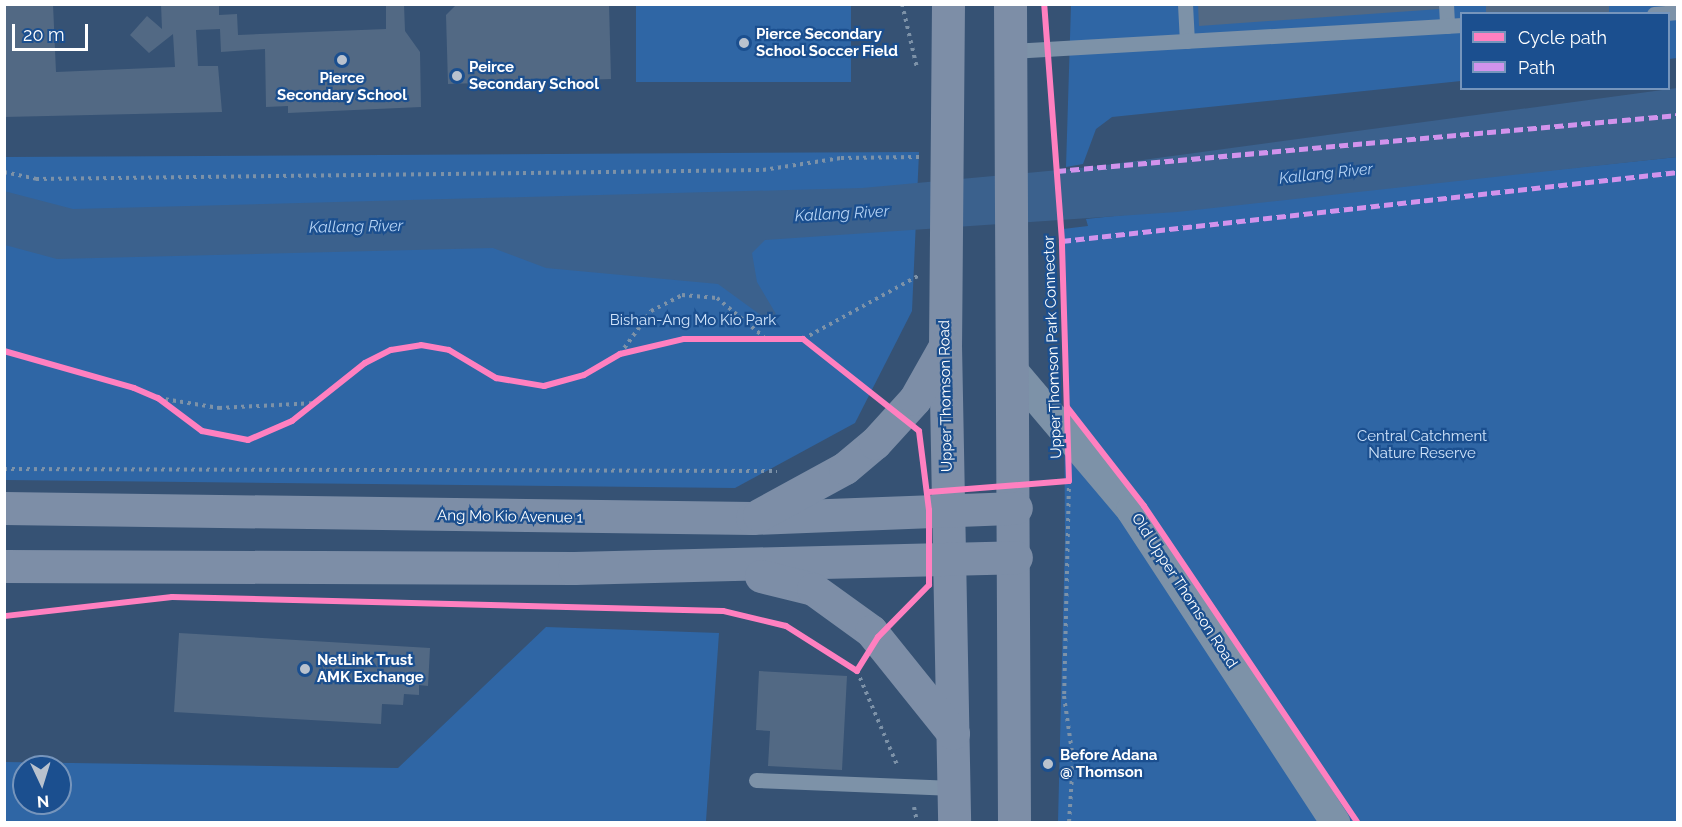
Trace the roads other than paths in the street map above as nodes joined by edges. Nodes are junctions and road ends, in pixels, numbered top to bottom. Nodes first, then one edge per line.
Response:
1 (948, 4) edge
2 (1010, 4) edge
3 (1185, 4) edge
4 (1446, 4) edge
5 (1454, 25) edge
6 (1187, 41) junction
7 (1012, 51) junction
8 (945, 345) junction
9 (1015, 373) junction
10 (4, 508) edge
11 (1016, 508) junction
12 (948, 510) junction
13 (752, 518) junction
14 (1016, 557) junction
15 (948, 560) junction
16 (7, 566) edge
17 (719, 566) junction
18 (953, 733) junction
19 (756, 780) dead end
20 (954, 788) junction
21 (954, 822) edge
22 (1014, 822) edge
23 (1335, 822) edge

1 - 8 main road, Upper Thomson Road
2 - 7 main road
3 - 6 lane
4 - 5 lane
5 - 6 lane
6 - 7 lane
7 - 9 main road
8 - 12 main road, Upper Thomson Road
8 - 13 main road
9 - 11 main road
9 - 23 street, Old Upper Thomson Road
10 - 13 main road, Ang Mo Kio Avenue 1
11 - 12 main road, Ang Mo Kio Avenue 1
11 - 14 main road
12 - 13 main road, Ang Mo Kio Avenue 1
12 - 15 main road, Upper Thomson Road
14 - 15 main road
14 - 22 main road
15 - 17 main road
15 - 18 main road, Upper Thomson Road
16 - 17 main road
17 - 18 main road
18 - 20 main road, Upper Thomson Road
19 - 20 lane
20 - 21 main road, Upper Thomson Road

